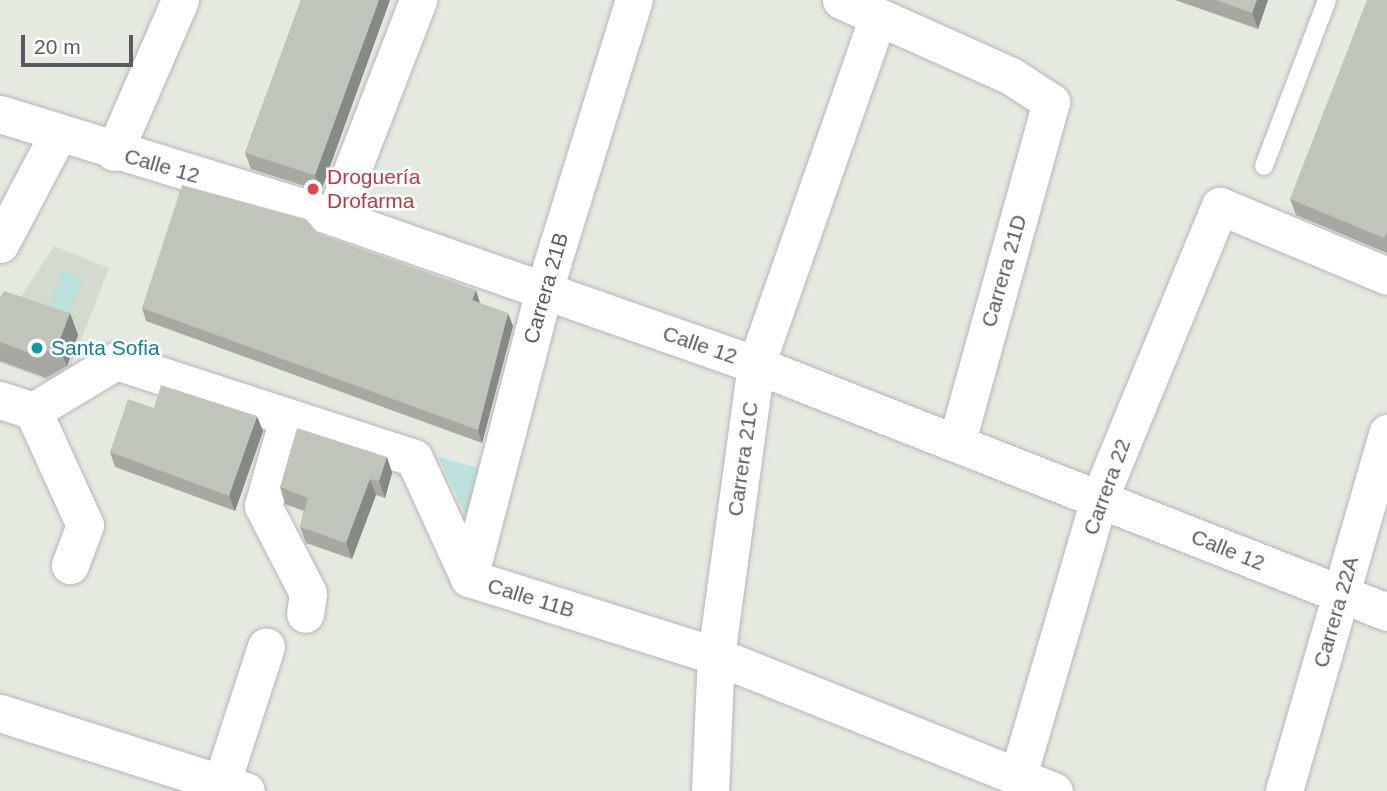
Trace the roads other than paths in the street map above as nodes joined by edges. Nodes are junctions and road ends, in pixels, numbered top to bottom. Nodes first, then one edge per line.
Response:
1 (180, 0) edge
2 (418, 0) edge
3 (634, 0) edge
4 (841, 0) edge
5 (1327, 0) edge
6 (877, 20) junction
7 (0, 114) edge
8 (57, 136) junction
9 (114, 152) junction
10 (1264, 166) dead end
11 (334, 217) junction
12 (0, 244) edge
13 (1387, 276) edge
14 (544, 290) junction
15 (756, 365) junction
16 (17, 405) edge
17 (288, 418) junction
18 (1387, 433) edge
19 (957, 441) junction
20 (1099, 499) junction
21 (70, 565) dead end
22 (469, 578) junction
23 (1340, 595) junction
24 (1387, 612) edge
25 (305, 614) dead end
26 (266, 646) dead end
27 (716, 656) junction
28 (0, 713) edge
29 (1018, 776) junction
30 (229, 788) edge
31 (710, 791) edge
32 (1054, 791) edge
33 (1284, 791) edge

1 - 9 street
2 - 11 street
3 - 14 street, Carrera 21B
4 - 6 street
5 - 10 lane
6 - 15 street, Carrera 21C
6 - 19 street, Carrera 21D
7 - 8 street, Calle 12
8 - 9 street, Calle 12
8 - 12 street
9 - 11 street, Calle 12
11 - 14 street, Calle 12
13 - 20 street, Carrera 22
14 - 15 street, Calle 12
14 - 22 street, Carrera 21B
15 - 19 street, Calle 12
15 - 27 street, Carrera 21C
16 - 17 street, Calle 11B
16 - 21 street
17 - 22 street, Calle 11B
17 - 25 street
18 - 23 street, Carrera 22A
19 - 20 street, Calle 12
20 - 23 street, Calle 12
20 - 29 street, Carrera 22
22 - 27 street, Calle 11B
23 - 24 street, Calle 12
23 - 33 street, Carrera 22A
26 - 30 street
27 - 29 street, Calle 11B
27 - 31 street, Carrera 21C
28 - 30 street
29 - 32 street, Calle 11B

